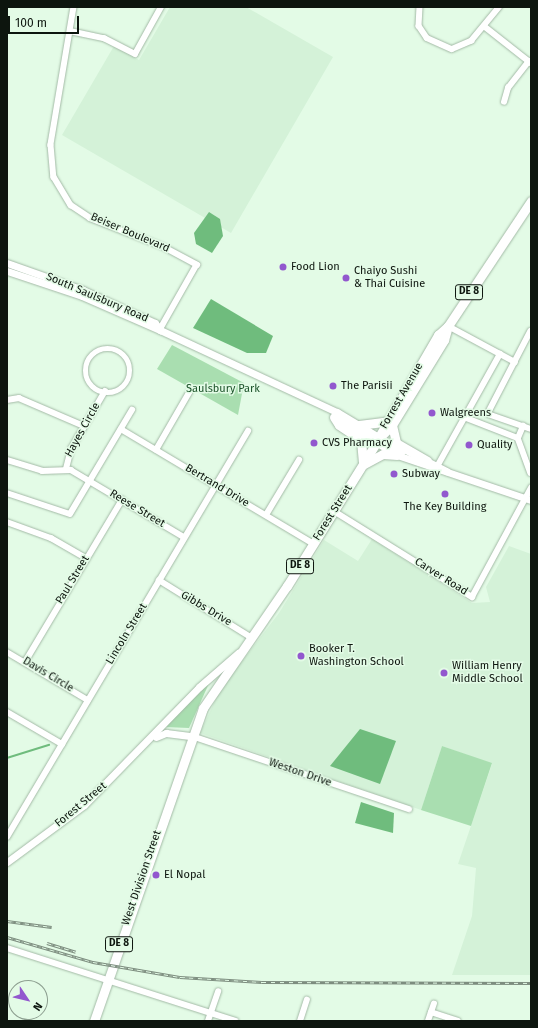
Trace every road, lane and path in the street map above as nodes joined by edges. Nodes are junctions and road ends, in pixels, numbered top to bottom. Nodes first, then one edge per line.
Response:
1 (74, 7) edge
2 (161, 7) edge
3 (420, 7) edge
4 (499, 7) edge
5 (484, 26) junction
6 (70, 31) junction
7 (530, 62) edge
8 (504, 102) dead end
9 (531, 201) edge
10 (8, 267) edge
11 (448, 326) junction
12 (160, 330) junction
13 (531, 331) edge
14 (500, 354) junction
15 (515, 362) junction
16 (105, 392) junction
17 (190, 392) dead end
18 (7, 400) edge
19 (132, 410) dead end
20 (332, 415) junction
21 (464, 417) junction
22 (388, 424) junction
23 (359, 425) junction
24 (84, 426) junction
25 (523, 426) junction
26 (121, 429) junction
27 (531, 429) edge
28 (248, 431) dead end
29 (518, 438) junction
30 (378, 440) junction
31 (156, 450) junction
32 (397, 455) junction
33 (7, 460) edge
34 (299, 460) dead end
35 (427, 461) junction
36 (362, 465) junction
37 (438, 465) junction
38 (66, 469) junction
39 (447, 471) junction
40 (531, 473) edge
41 (90, 481) junction
42 (215, 485) junction
43 (531, 488) edge
44 (7, 493) edge
45 (529, 499) edge
46 (122, 500) junction
47 (334, 511) junction
48 (266, 515) junction
49 (7, 522) edge
50 (184, 537) junction
51 (314, 544) junction
52 (86, 558) junction
53 (159, 580) junction
54 (252, 638) junction
55 (246, 647) junction
56 (7, 652) edge
57 (25, 662) junction
58 (88, 700) junction
59 (7, 712) edge
60 (192, 736) junction
61 (149, 742) junction
62 (62, 744) junction
63 (409, 809) dead end
64 (7, 837) edge
65 (7, 862) edge
66 (7, 948) edge
67 (109, 979) junction
68 (218, 992) dead end
69 (307, 1000) dead end
70 (434, 1004) dead end
71 (431, 1012) junction
72 (211, 1013) junction
73 (94, 1021) edge
74 (208, 1021) edge
75 (236, 1021) edge
76 (300, 1021) edge
77 (428, 1021) edge
78 (458, 1021) edge

1 - 6 street, Beiser Boulevard
2 - 6 street
3 - 5 street
4 - 5 street
5 - 7 street
6 - 12 street, Beiser Boulevard
7 - 8 street
9 - 11 highway, Forrest Avenue / DE 8
10 - 12 main road, South Saulsbury Road
11 - 14 street
11 - 22 highway, Forrest Avenue / DE 8
12 - 20 main road, South Saulsbury Road
13 - 15 street
14 - 15 street
14 - 21 street
15 - 25 street
16 - 16 street, Hayes Circle
16 - 24 street, Hayes Circle
17 - 31 street
18 - 24 street
19 - 26 street
20 - 23 main road, South Saulsbury Road
20 - 30 main road, South Saulsbury Road
20 - 36 highway
21 - 29 street
21 - 37 street
22 - 23 highway
22 - 30 highway, Forrest Avenue / DE 8
22 - 35 highway
23 - 30 main road, South Saulsbury Road
24 - 38 street, Hayes Circle
25 - 27 street
25 - 29 street
26 - 31 street, Bertrand Drive
26 - 41 street
28 - 42 street, Lincoln Street
29 - 40 street
30 - 32 main road
30 - 35 main road
30 - 36 highway, Forest Street / DE 8
31 - 42 street, Bertrand Drive
32 - 36 highway
32 - 39 main road
33 - 38 street
34 - 48 street
35 - 37 main road
36 - 47 highway, Forest Street / DE 8
37 - 39 main road
38 - 41 street, Reese Street
39 - 45 main road
41 - 44 street
41 - 46 street, Reese Street
42 - 48 street, Bertrand Drive
42 - 50 street, Lincoln Street
43 - 45 street
45 - 47 street, Carver Road
46 - 50 street, Reese Street
46 - 52 street, Paul Street
47 - 51 highway, Forest Street / DE 8
48 - 51 street, Bertrand Drive
49 - 52 street
50 - 53 street, Lincoln Street
51 - 54 highway, Forest Street / DE 8
52 - 57 street, Paul Street
53 - 54 street, Gibbs Drive
53 - 58 street, Lincoln Street
54 - 55 highway, Forest Street / DE 8
55 - 60 highway, Forest Street / DE 8
55 - 61 main road, Forest Street
56 - 57 street, Davis Circle
57 - 58 street, Davis Circle
58 - 62 street, Lincoln Street
59 - 62 street
60 - 61 main road, Forest Street
60 - 63 street, Weston Drive
60 - 67 highway, West Division Street / DE 8
61 - 65 main road, Forest Street
62 - 64 street, Lincoln Street
66 - 67 street
67 - 72 street
67 - 73 highway, West Division Street / DE 8
68 - 72 street
69 - 76 street
70 - 71 street
71 - 77 street
71 - 78 street
72 - 74 street
72 - 75 street

